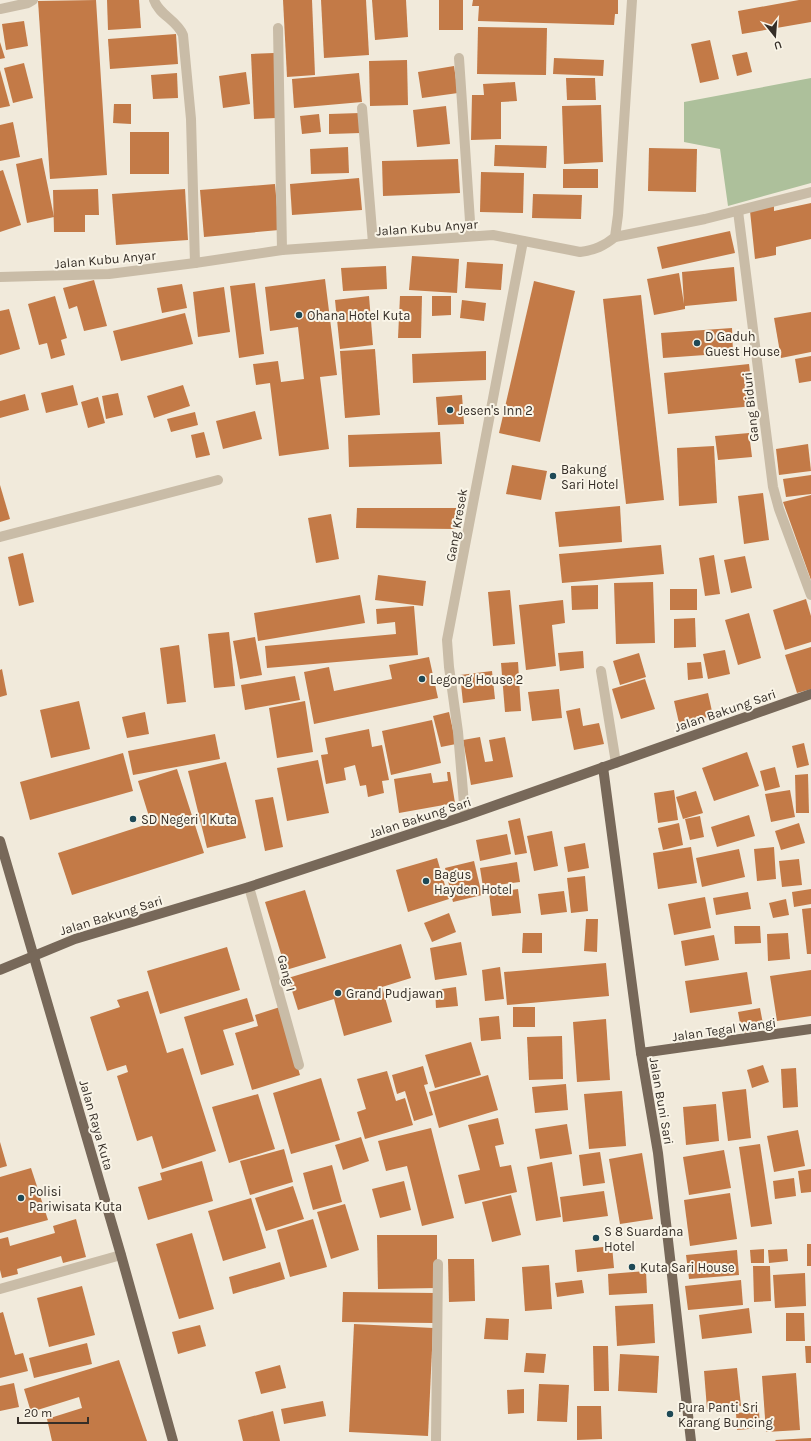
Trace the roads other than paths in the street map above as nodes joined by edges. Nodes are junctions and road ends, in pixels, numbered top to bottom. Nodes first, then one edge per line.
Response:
1 (33, 0) edge
2 (154, 0) edge
3 (632, 0) edge
4 (0, 9) edge
5 (278, 28) dead end
6 (459, 58) dead end
7 (362, 108) dead end
8 (811, 192) edge
9 (738, 211) junction
10 (471, 236) junction
11 (615, 237) junction
12 (523, 241) junction
13 (373, 243) junction
14 (282, 250) junction
15 (194, 263) junction
16 (0, 277) edge
17 (218, 480) dead end
18 (0, 537) edge
19 (811, 595) edge
20 (601, 671) dead end
21 (811, 694) edge
22 (616, 762) junction
23 (603, 767) junction
24 (465, 816) junction
25 (0, 841) edge
26 (249, 887) junction
27 (34, 956) junction
28 (0, 970) edge
29 (811, 1029) edge
30 (641, 1054) junction
31 (299, 1065) dead end
32 (121, 1255) junction
33 (438, 1264) dead end
34 (0, 1289) edge
35 (173, 1441) edge
36 (436, 1441) edge
37 (691, 1441) edge

1 - 4 street
2 - 15 street
3 - 11 street
5 - 14 street
6 - 10 street
7 - 13 street
8 - 9 street
9 - 11 street
9 - 19 street, Gang Biduri
10 - 12 street, Jalan Kubu Anyar
10 - 13 street, Jalan Kubu Anyar
11 - 12 street, Jalan Kubu Anyar
12 - 24 street, Gang Kresek
13 - 14 street, Jalan Kubu Anyar
14 - 15 street, Jalan Kubu Anyar
15 - 16 street, Jalan Kubu Anyar
17 - 18 street
20 - 22 street
21 - 22 main road, Jalan Bakung Sari
22 - 23 main road, Jalan Bakung Sari
23 - 24 main road, Jalan Bakung Sari
23 - 30 main road, Jalan Buni Sari
24 - 26 main road, Jalan Bakung Sari
25 - 27 main road, Jalan Raya Kuta
26 - 27 main road, Jalan Bakung Sari
26 - 31 street, Gang I
27 - 28 main road, Jalan Bakung Sari
27 - 32 main road, Jalan Raya Kuta
29 - 30 main road, Jalan Tegal Wangi
30 - 37 main road, Jalan Buni Sari
32 - 34 street
32 - 35 main road, Jalan Raya Kuta
33 - 36 street

